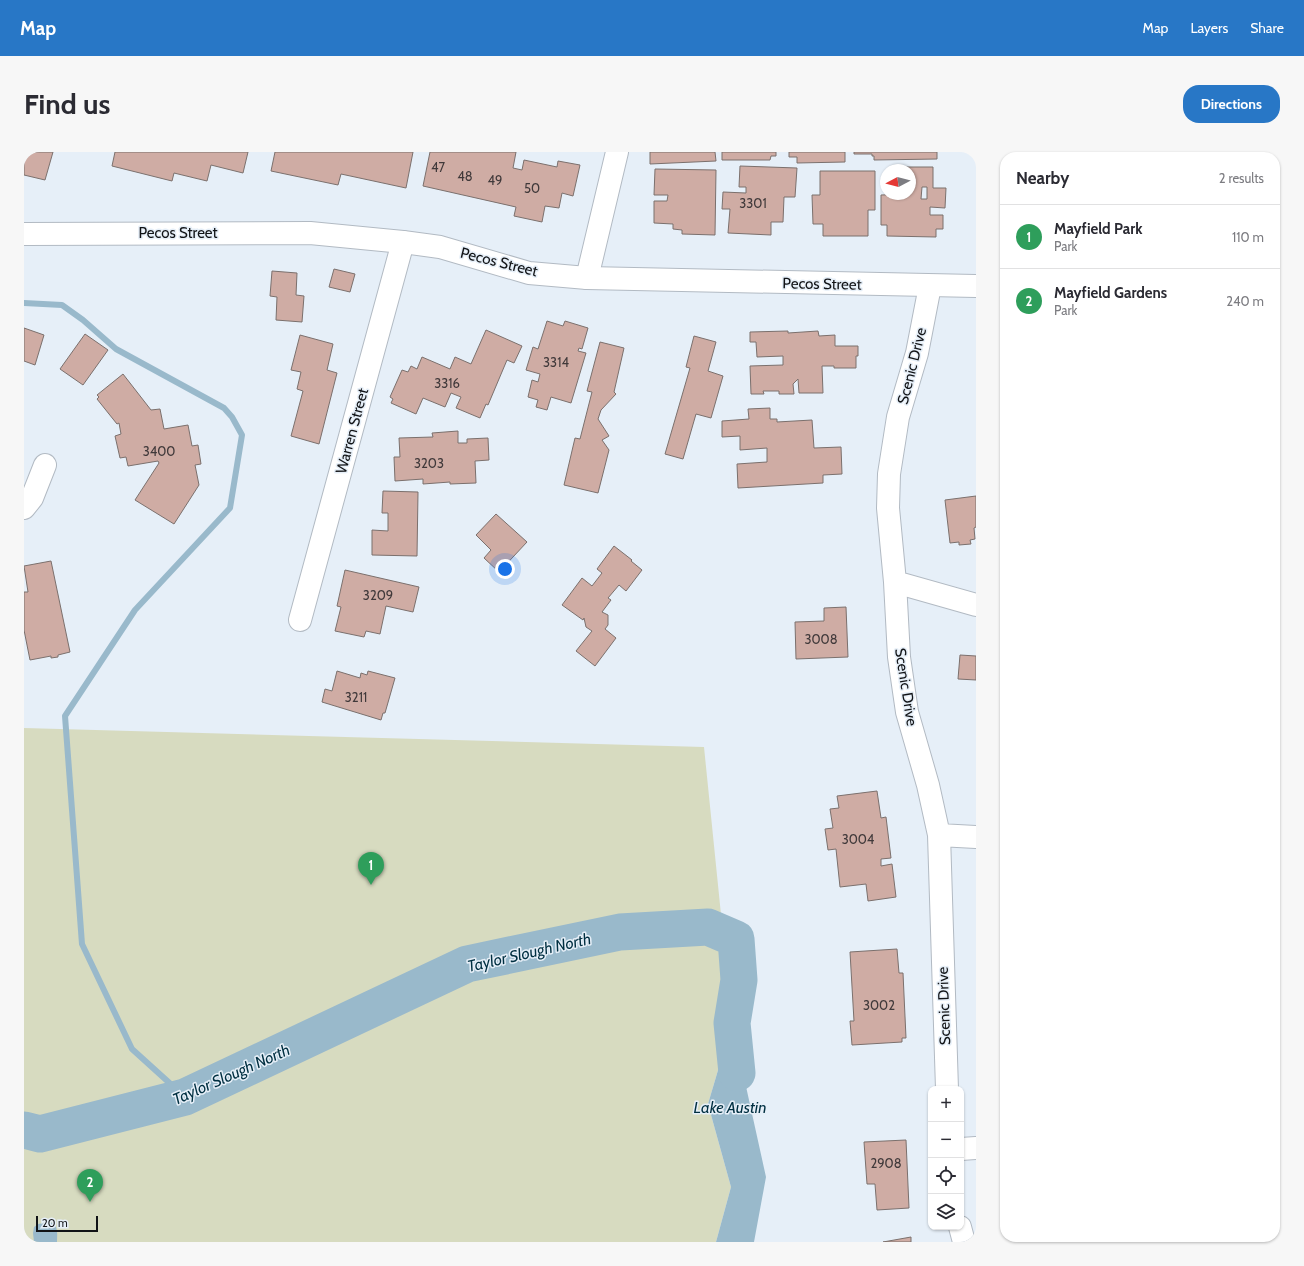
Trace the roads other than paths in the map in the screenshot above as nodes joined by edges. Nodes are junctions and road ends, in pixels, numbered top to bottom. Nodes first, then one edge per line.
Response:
1 (618, 152) edge
2 (24, 234) edge
3 (403, 242) junction
4 (587, 278) junction
5 (930, 286) junction
6 (976, 286) edge
7 (45, 465) dead end
8 (24, 508) edge
9 (895, 582) junction
10 (976, 605) edge
11 (300, 620) dead end
12 (939, 835) junction
13 (976, 837) edge
14 (947, 1086) edge
15 (976, 1148) edge
16 (964, 1149) edge
17 (961, 1230) edge
18 (964, 1242) edge

1 - 4 street
2 - 3 street, Pecos Street
3 - 4 street, Pecos Street
3 - 11 street, Warren Street
4 - 5 street, Pecos Street
5 - 6 street, Pecos Street
5 - 9 street, Scenic Drive
7 - 8 street
9 - 10 street
9 - 12 street, Scenic Drive
12 - 13 street
12 - 14 street, Scenic Drive
15 - 16 street
17 - 18 street

